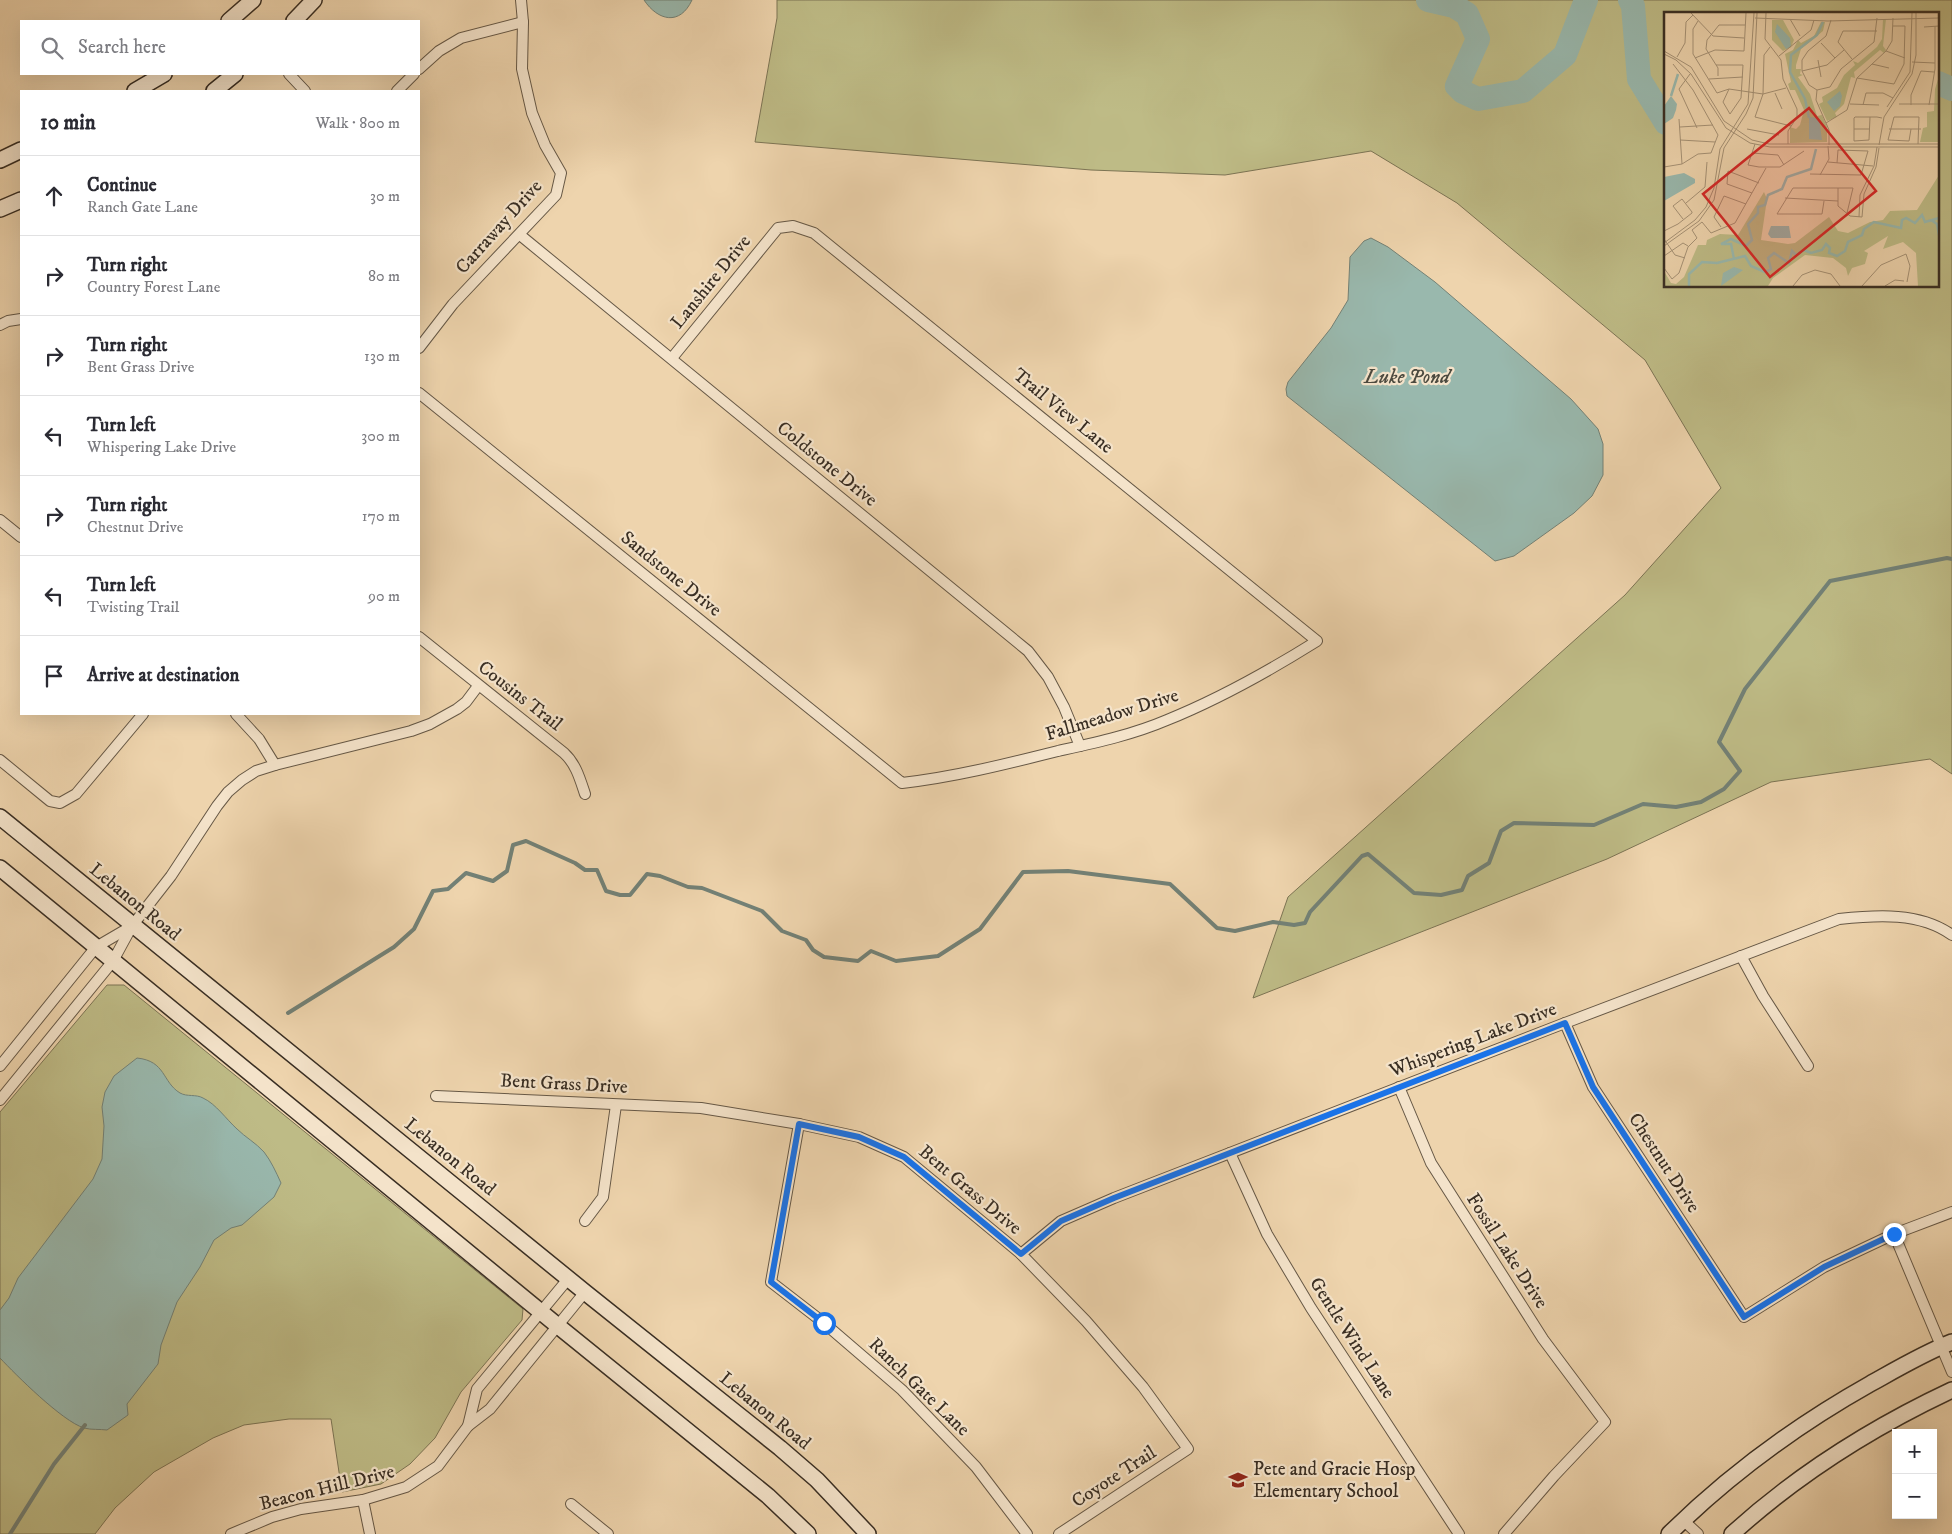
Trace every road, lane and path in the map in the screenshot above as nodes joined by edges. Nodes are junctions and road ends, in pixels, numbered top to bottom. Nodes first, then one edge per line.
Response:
1 (253, 0) edge
2 (314, 0) edge
3 (520, 0) edge
4 (238, 18) edge
5 (295, 20) edge
6 (523, 22) junction
7 (420, 68) edge
8 (162, 75) edge
9 (233, 75) edge
10 (291, 75) edge
11 (413, 75) edge
12 (137, 90) edge
13 (215, 90) edge
14 (304, 90) edge
15 (398, 90) edge
16 (20, 150) edge
17 (0, 160) edge
18 (20, 200) edge
19 (0, 209) edge
20 (778, 228) joint
21 (520, 235) junction
22 (20, 319) edge
23 (0, 324) edge
24 (420, 347) edge
25 (672, 358) junction
26 (420, 394) edge
27 (0, 520) edge
28 (20, 536) edge
29 (420, 638) edge
30 (1317, 641) joint
31 (478, 686) junction
32 (142, 715) edge
33 (237, 715) edge
34 (1080, 746) junction
35 (0, 760) edge
36 (275, 765) junction
37 (902, 783) joint
38 (585, 794) dead end
39 (0, 817) edge
40 (0, 868) edge
41 (132, 926) junction
42 (1952, 935) edge
43 (96, 947) junction
44 (1741, 956) junction
45 (113, 961) junction
46 (1565, 1023) junction
47 (0, 1066) edge
48 (1808, 1066) dead end
49 (1399, 1087) junction
50 (436, 1096) dead end
51 (0, 1100) edge
52 (616, 1105) junction
53 (799, 1124) junction
54 (1230, 1153) junction
55 (1952, 1212) edge
56 (585, 1221) dead end
57 (1894, 1234) junction
58 (1021, 1254) junction
59 (568, 1278) junction
60 (585, 1292) junction
61 (540, 1312) junction
62 (558, 1326) junction
63 (1947, 1344) edge
64 (1952, 1372) edge
65 (1952, 1390) edge
66 (468, 1426) junction
67 (1188, 1448) joint
68 (363, 1500) junction
69 (572, 1504) dead end
70 (1683, 1520) junction
71 (231, 1534) edge
72 (370, 1534) edge
73 (608, 1534) edge
74 (808, 1534) edge
75 (868, 1534) edge
76 (1027, 1534) edge
77 (1059, 1534) edge
78 (1459, 1534) edge
79 (1504, 1534) edge
80 (1669, 1534) edge
81 (1698, 1534) edge
82 (1732, 1534) edge

1 - 4 main road
2 - 5 main road
3 - 6 street, Carraway Drive
6 - 7 street
6 - 21 street, Carraway Drive
8 - 12 main road
9 - 13 main road
10 - 14 street
11 - 15 street
16 - 17 main road
18 - 19 main road
20 - 25 street, Lanshire Drive
20 - 30 street, Trail View Lane
21 - 24 street, Carraway Drive
21 - 25 street, Coldstone Drive
22 - 23 street
25 - 34 street, Coldstone Drive
26 - 37 street, Sandstone Drive
27 - 28 street
29 - 31 street, Cousins Trail
30 - 34 street, Fallmeadow Drive
31 - 36 street
31 - 38 street, Cousins Trail
32 - 35 street
33 - 36 street
34 - 37 street, Fallmeadow Drive
36 - 41 street
39 - 41 main road, Lebanon Road
40 - 43 main road
41 - 43 street
41 - 45 street
41 - 59 main road, Lebanon Road
42 - 44 street, Whispering Lake Drive
43 - 45 main road
43 - 47 street
44 - 46 street, Whispering Lake Drive
44 - 48 street
45 - 51 street
45 - 61 main road
46 - 49 street, Whispering Lake Drive
46 - 57 street, Chestnut Drive
49 - 54 street, Whispering Lake Drive
49 - 79 street, Fossil Lake Drive
50 - 52 street, Bent Grass Drive
52 - 53 street, Bent Grass Drive
52 - 56 street
53 - 58 street, Bent Grass Drive
53 - 76 street, Ranch Gate Lane
54 - 58 street, Whispering Lake Drive
54 - 78 street, Gentle Wind Lane
55 - 57 street
57 - 63 street
58 - 67 street, Bent Grass Drive
59 - 60 main road, Lebanon Road
59 - 61 street, Beacon Hill Drive
60 - 62 street, Beacon Hill Drive
60 - 75 main road, Lebanon Road
61 - 62 main road
61 - 66 street, Beacon Hill Drive
62 - 66 street, Beacon Hill Drive
62 - 74 main road
63 - 64 street
63 - 70 main road
65 - 82 main road
66 - 68 street, Beacon Hill Drive
67 - 77 street, Coyote Trail
68 - 71 street, Beacon Hill Drive
68 - 72 street
69 - 73 street
70 - 80 main road
70 - 81 street

